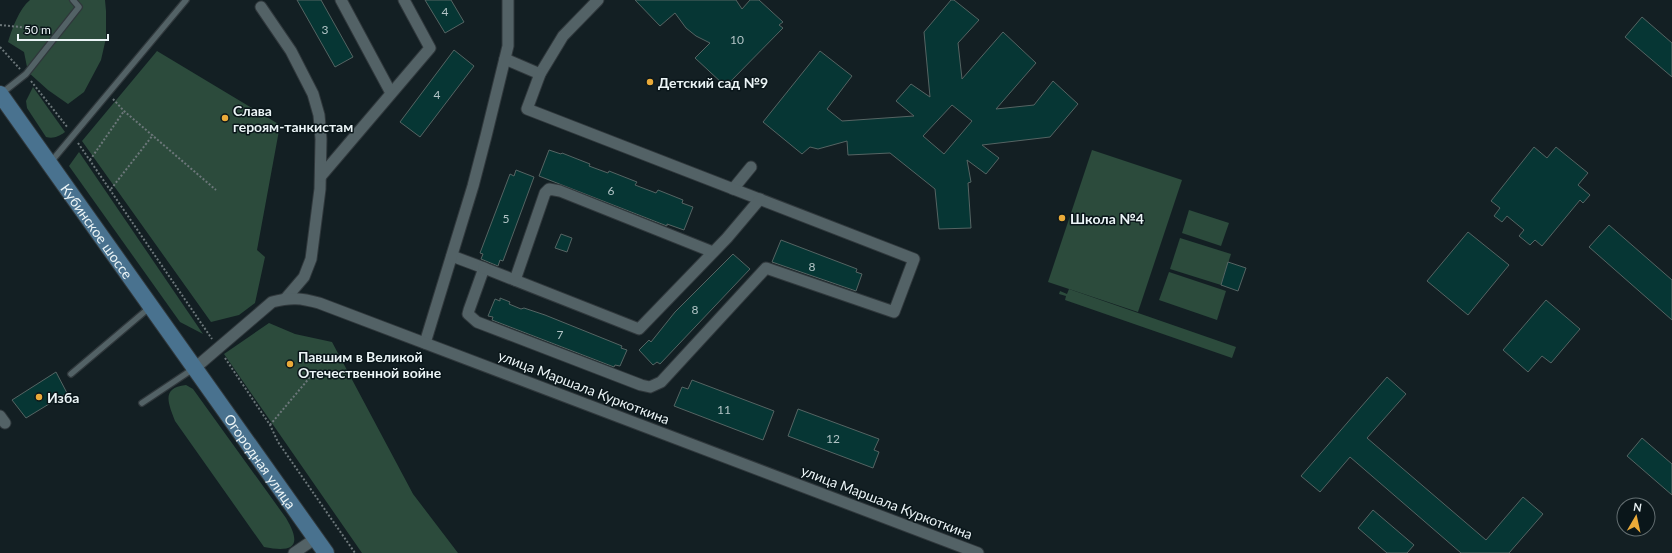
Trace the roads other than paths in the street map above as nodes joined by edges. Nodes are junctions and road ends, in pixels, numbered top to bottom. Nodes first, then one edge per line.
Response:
1 (73, 0) edge
2 (186, 0) edge
3 (341, 0) edge
4 (404, 0) edge
5 (508, 0) edge
6 (598, 0) edge
7 (261, 6) dead end
8 (504, 59) junction
9 (540, 74) junction
10 (391, 93) junction
11 (0, 94) edge
12 (50, 163) junction
13 (751, 167) dead end
14 (321, 176) junction
15 (733, 189) junction
16 (760, 199) junction
17 (713, 252) junction
18 (452, 256) junction
19 (484, 268) junction
20 (515, 280) junction
21 (286, 298) junction
22 (151, 306) junction
23 (425, 343) junction
24 (195, 368) junction
25 (71, 374) dead end
26 (142, 403) dead end
27 (316, 538) junction
28 (294, 553) edge
29 (326, 553) edge
30 (978, 553) edge

1 - 11 lane
2 - 12 lane
3 - 10 street
4 - 10 street
5 - 8 street
6 - 9 street
7 - 14 street
8 - 9 street
8 - 18 street
9 - 15 street
10 - 14 street
11 - 12 main road, Кубинское шоссе
12 - 22 main road, Кубинское шоссе
13 - 15 street
14 - 21 street
15 - 16 street
16 - 17 street
16 - 19 street
17 - 20 street
17 - 20 street
18 - 19 street
18 - 23 street
19 - 20 street
21 - 23 street, улица Маршала Куркоткина
21 - 24 street, улица Маршала Куркоткина
22 - 24 main road, Кубинское шоссе
22 - 25 lane
23 - 30 street, улица Маршала Куркоткина
24 - 26 lane
24 - 27 main road, Огородная улица
27 - 28 street
27 - 29 main road, Огородная улица

